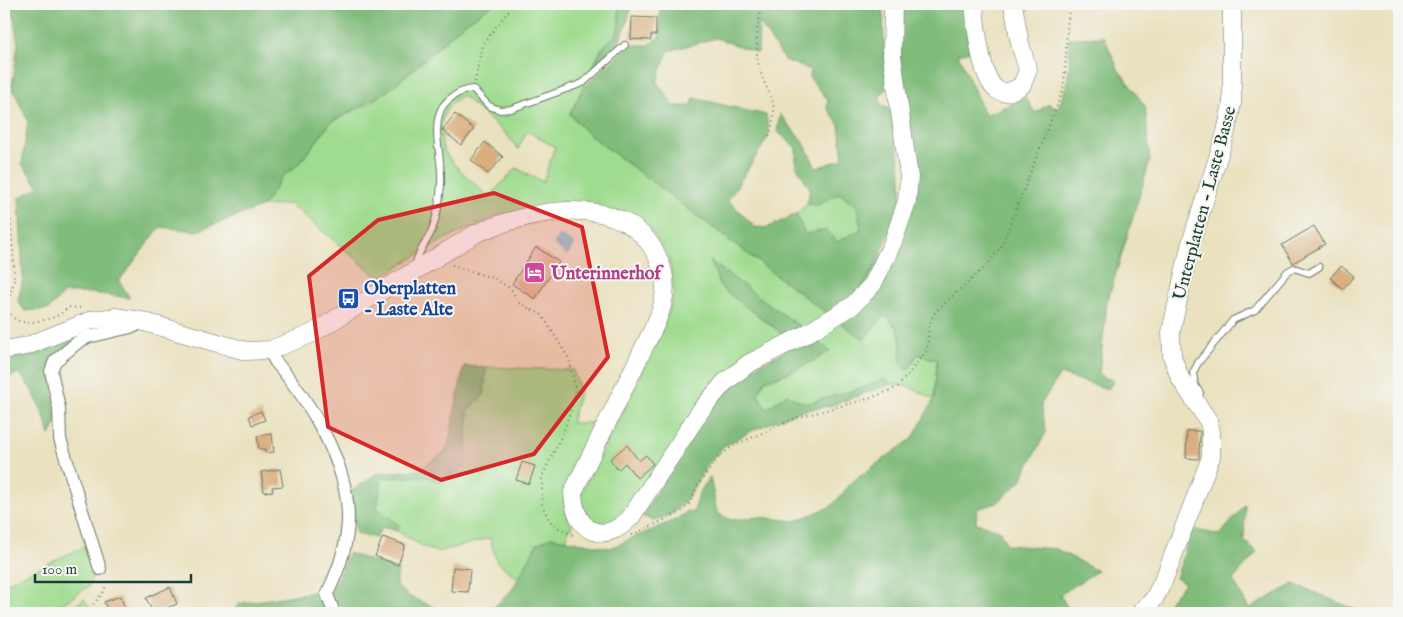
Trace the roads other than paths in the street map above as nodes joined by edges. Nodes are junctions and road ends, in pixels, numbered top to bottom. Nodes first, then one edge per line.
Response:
1 (893, 4) edge
2 (974, 4) edge
3 (1013, 4) edge
4 (1232, 4) edge
5 (625, 45) dead end
6 (1319, 267) dead end
7 (414, 271) junction
8 (141, 321) junction
9 (4, 350) edge
10 (270, 350) junction
11 (1204, 400) dead end
12 (100, 569) dead end
13 (334, 613) edge
14 (1140, 613) edge

1 - 7 main road
2 - 3 main road
4 - 14 main road, Unterplatten - Laste Basse
5 - 7 lane
6 - 11 lane
7 - 10 main road
8 - 9 main road
8 - 10 main road
8 - 12 street
10 - 13 street

